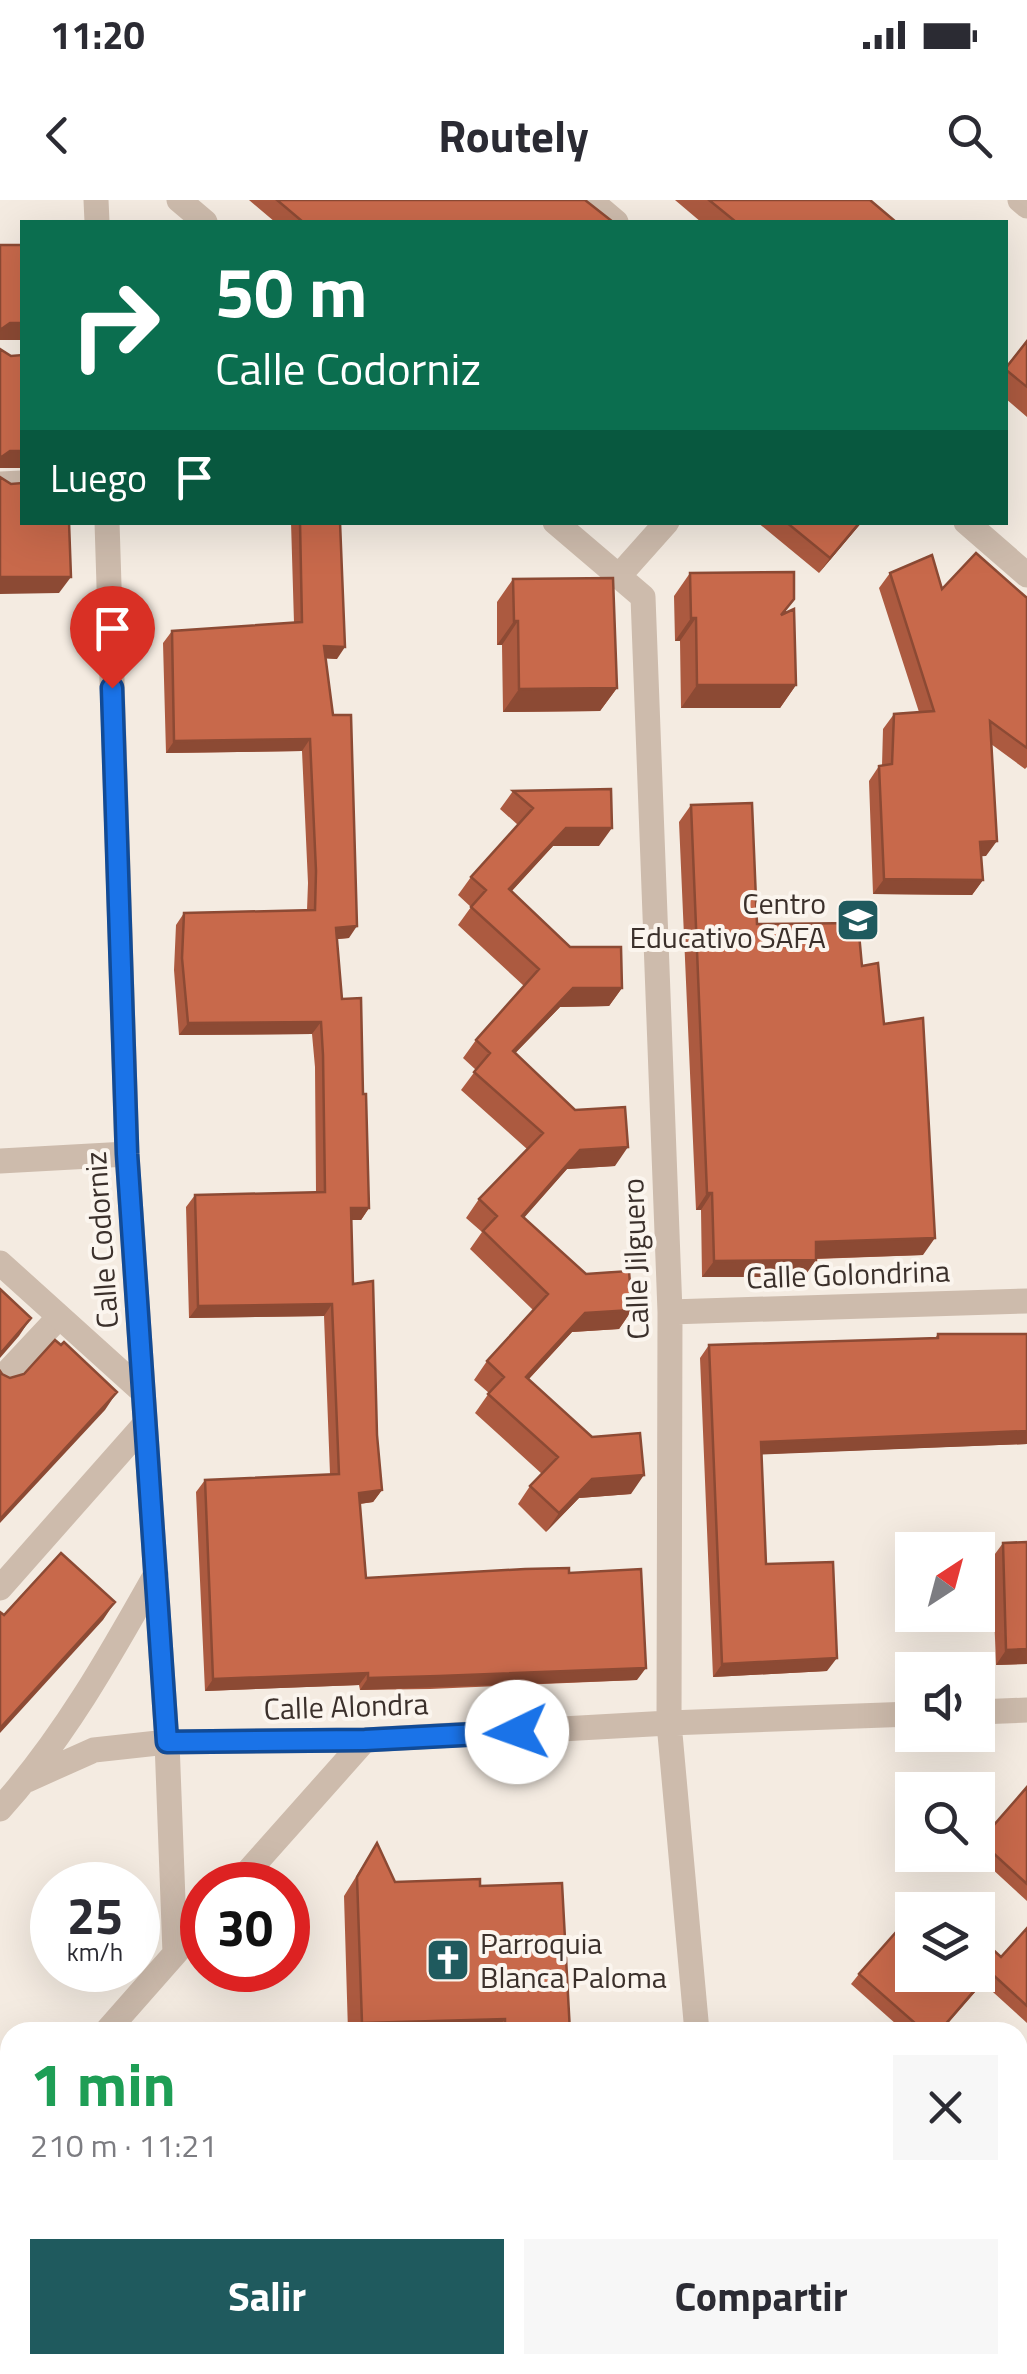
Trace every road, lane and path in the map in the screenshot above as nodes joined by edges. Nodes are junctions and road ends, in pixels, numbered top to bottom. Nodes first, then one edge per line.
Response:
1 (179, 200) edge
2 (590, 200) edge
3 (1020, 200) edge
4 (1027, 206) edge
5 (203, 220) edge
6 (614, 220) edge
7 (106, 525) edge
8 (558, 525) edge
9 (664, 525) edge
10 (969, 525) edge
11 (1027, 575) edge
12 (618, 577) junction
13 (127, 1154) junction
14 (0, 1161) edge
15 (0, 1263) edge
16 (1027, 1300) edge
17 (670, 1312) junction
18 (60, 1317) junction
19 (0, 1380) edge
20 (143, 1392) junction
21 (145, 1424) junction
22 (156, 1574) junction
23 (0, 1588) edge
24 (1027, 1710) edge
25 (995, 1711) edge
26 (895, 1715) edge
27 (669, 1723) junction
28 (365, 1740) junction
29 (167, 1742) junction
30 (27, 1780) junction
31 (0, 1809) edge
32 (256, 1862) edge
33 (180, 1949) edge
34 (176, 1954) junction
35 (115, 2022) edge
36 (696, 2022) edge

1 - 5 street
2 - 6 street
3 - 4 street
7 - 13 street, Calle Codorniz
8 - 12 street, Calle Jilguero
9 - 12 street
10 - 11 street
12 - 17 street, Calle Jilguero
13 - 14 street
13 - 20 street, Calle Codorniz
15 - 18 street
16 - 17 street, Calle Golondrina
17 - 27 street, Calle Jilguero
18 - 19 street
18 - 20 street
20 - 21 street, Calle Codorniz
21 - 22 street, Calle Codorniz
21 - 23 street
22 - 29 street, Calle Codorniz
22 - 30 street
24 - 25 street
26 - 27 street, Calle Alondra
27 - 28 street, Calle Alondra
27 - 36 street, Calle Jilguero
28 - 29 street, Calle Alondra
28 - 32 street
29 - 30 street, Calle Alondra
29 - 34 street, Calle Codorniz
30 - 31 street
33 - 34 street
34 - 35 street

